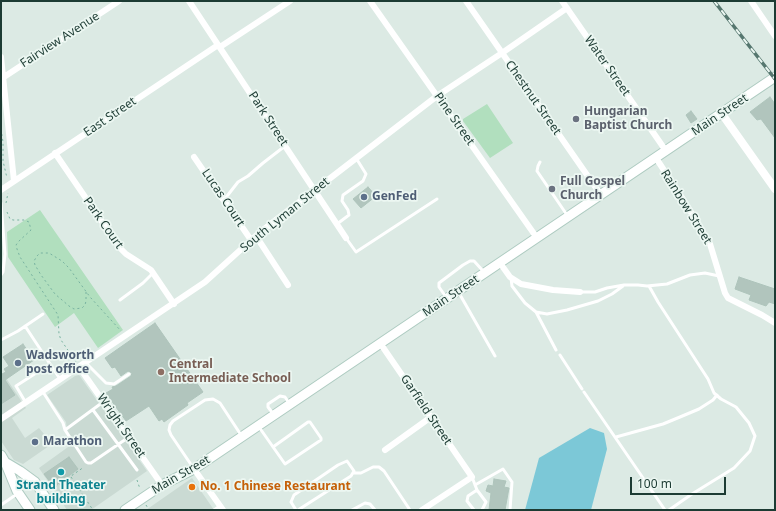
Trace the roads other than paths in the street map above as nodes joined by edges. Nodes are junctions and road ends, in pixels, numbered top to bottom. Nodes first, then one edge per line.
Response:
1 (119, 1) edge
2 (189, 1) edge
3 (290, 1) edge
4 (370, 1) edge
5 (466, 1) edge
6 (562, 1) edge
7 (750, 1) edge
8 (567, 8) junction
9 (775, 36) edge
10 (219, 46) junction
11 (502, 54) junction
12 (1, 57) edge
13 (2, 78) edge
14 (775, 78) edge
15 (437, 96) junction
16 (722, 114) junction
17 (285, 146) junction
18 (666, 151) junction
19 (55, 154) junction
20 (194, 157) dead end
21 (356, 158) junction
22 (656, 158) junction
23 (540, 162) dead end
24 (12, 182) junction
25 (775, 189) edge
26 (1, 190) edge
27 (315, 190) junction
28 (601, 195) junction
29 (437, 199) dead end
30 (224, 200) junction
31 (1, 203) edge
32 (568, 217) junction
33 (337, 224) junction
34 (253, 238) junction
35 (346, 238) joint
36 (537, 238) junction
37 (500, 263) junction
38 (152, 272) junction
39 (485, 273) junction
40 (1, 275) edge
41 (719, 276) junction
42 (510, 277) junction
43 (288, 285) dead end
44 (624, 285) junction
45 (649, 286) junction
46 (458, 291) junction
47 (580, 292) joint
48 (447, 298) junction
49 (120, 300) dead end
50 (174, 304) junction
51 (536, 312) junction
52 (43, 314) dead end
53 (775, 323) edge
54 (25, 326) junction
55 (1, 340) edge
56 (380, 343) junction
57 (556, 350) dead end
58 (560, 355) dead end
59 (495, 356) dead end
60 (86, 363) junction
61 (50, 364) junction
62 (79, 367) junction
63 (129, 374) dead end
64 (60, 380) junction
65 (43, 392) junction
66 (717, 395) junction
67 (104, 402) junction
68 (26, 403) junction
69 (93, 410) junction
70 (431, 417) junction
71 (1, 419) edge
72 (258, 426) junction
73 (65, 430) junction
74 (242, 436) junction
75 (129, 437) junction
76 (616, 437) junction
77 (118, 445) junction
78 (273, 447) junction
79 (384, 450) dead end
80 (3, 458) edge
81 (194, 469) junction
82 (137, 470) dead end
83 (353, 473) junction
84 (25, 475) junction
85 (472, 477) junction
86 (14, 484) junction
87 (162, 485) junction
88 (475, 485) junction
89 (476, 490) junction
90 (19, 493) junction
91 (1, 505) edge
92 (221, 508) edge
93 (303, 509) edge
94 (30, 510) edge
95 (54, 510) edge
96 (125, 510) edge
97 (214, 510) edge
98 (297, 510) edge
99 (352, 510) edge
100 (375, 510) edge
101 (410, 510) edge
102 (422, 510) edge
103 (474, 510) edge
104 (482, 510) edge
105 (510, 510) edge
106 (665, 510) edge
107 (669, 510) edge

1 - 13 street, Fairview Avenue
2 - 10 street, Park Street
3 - 10 street, East Street
4 - 15 street, Pine Street
5 - 11 street, Chestnut Street
6 - 8 street, Water Street
7 - 9 street
8 - 11 street, South Lyman Street
8 - 18 street, Water Street
10 - 17 street, Park Street
10 - 19 street, East Street
11 - 15 street, South Lyman Street
11 - 28 street, Chestnut Street
12 - 13 street
13 - 24 street
14 - 16 main road, Main Street
15 - 21 street, South Lyman Street
15 - 36 street, Pine Street
16 - 18 main road, Main Street
16 - 25 street
17 - 27 street, Park Street
17 - 30 lane
18 - 22 main road, Main Street
19 - 24 street, East Street
19 - 38 street, Park Court
20 - 30 street, Lucas Court
21 - 27 street, South Lyman Street
21 - 33 lane
22 - 28 main road, Main Street
22 - 41 street, Rainbow Street
23 - 32 lane
24 - 26 street, East Street
27 - 33 street, Park Street
27 - 34 street, South Lyman Street
28 - 32 main road, Main Street
29 - 35 lane
30 - 34 street, Lucas Court
31 - 40 lane
32 - 36 main road, Main Street
33 - 35 street, Park Street
34 - 43 street, Lucas Court
34 - 50 street, South Lyman Street
36 - 37 main road, Main Street
37 - 39 main road, Main Street
37 - 42 street
38 - 49 lane
38 - 50 street, Park Court
39 - 46 main road, Main Street
39 - 48 lane
41 - 45 lane
41 - 53 street, Rainbow Street
42 - 47 street
42 - 51 lane
44 - 45 lane
44 - 47 lane
44 - 51 lane
45 - 66 lane
46 - 48 main road, Main Street
46 - 59 lane
48 - 56 main road, Main Street
50 - 60 street, South Lyman Street
51 - 57 lane
52 - 54 lane
54 - 55 lane
54 - 61 lane
56 - 70 street, Garfield Street
56 - 72 main road, Main Street
58 - 76 lane
60 - 62 street, South Lyman Street
60 - 63 lane
61 - 64 lane
61 - 68 lane
62 - 64 street, South Lyman Street
62 - 67 street, Wright Street
64 - 65 street, South Lyman Street
65 - 68 street, South Lyman Street
65 - 73 lane
66 - 76 lane
66 - 107 lane
67 - 69 lane
67 - 75 street, Wright Street
68 - 71 street, South Lyman Street
69 - 73 lane
69 - 77 lane
70 - 79 street
70 - 85 street, Garfield Street
72 - 74 main road, Main Street
72 - 78 lane
73 - 77 lane
74 - 81 main road, Main Street
74 - 81 lane
75 - 77 lane
75 - 87 street, Wright Street
76 - 106 lane
77 - 82 lane
78 - 78 lane
80 - 84 main road
80 - 86 main road
81 - 87 main road, Main Street
81 - 92 street
83 - 93 lane
83 - 98 lane
83 - 101 lane
84 - 86 main road
84 - 95 main road
85 - 88 lane
85 - 102 street
86 - 90 main road
87 - 96 main road, Main Street
88 - 89 lane
88 - 105 lane
89 - 103 lane
89 - 104 lane
90 - 91 lane
90 - 94 main road
92 - 97 lane
93 - 98 lane
99 - 100 lane

